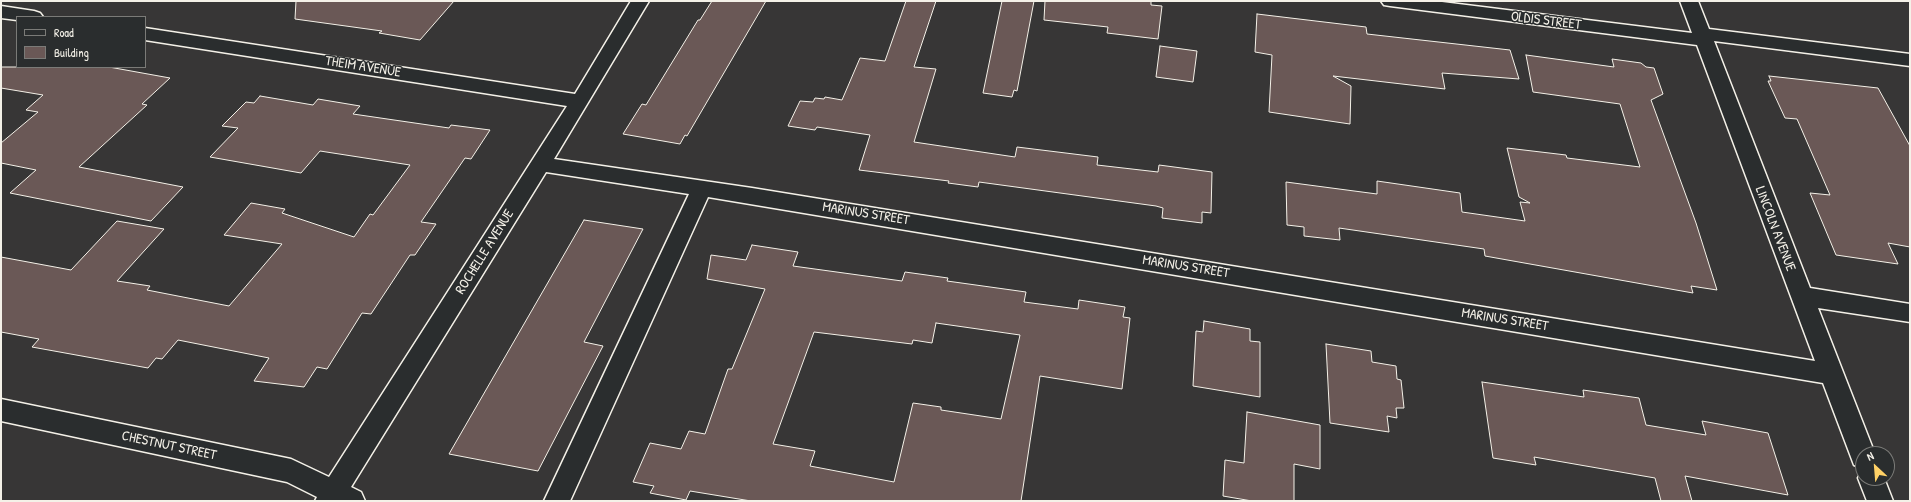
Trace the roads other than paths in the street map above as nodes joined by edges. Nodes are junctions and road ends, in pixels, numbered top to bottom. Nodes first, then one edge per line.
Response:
1 (640, 1) edge
2 (1390, 1) edge
3 (1689, 1) edge
4 (1, 12) edge
5 (27, 16) edge
6 (146, 34) edge
7 (1702, 37) junction
8 (1910, 60) edge
9 (580, 101) junction
10 (540, 164) junction
11 (702, 188) junction
12 (1801, 296) junction
13 (1910, 313) edge
14 (1830, 374) junction
15 (1, 410) edge
16 (1859, 446) edge
17 (1874, 486) edge
18 (338, 498) edge
19 (557, 501) edge
20 (1880, 501) edge

1 - 9 street, ROCHELLE AVENUE
2 - 7 street, OLDIS STREET
3 - 7 street, LINCOLN AVENUE
4 - 5 street
6 - 9 street, THEIM AVENUE
7 - 8 street, OLDIS STREET
7 - 12 street, LINCOLN AVENUE
9 - 10 street, ROCHELLE AVENUE
10 - 11 street, MARINUS STREET
10 - 18 street, ROCHELLE AVENUE
11 - 14 street, MARINUS STREET
11 - 19 street
12 - 13 street
12 - 14 street, LINCOLN AVENUE
14 - 16 street, LINCOLN AVENUE
15 - 18 street, CHESTNUT STREET
17 - 20 street

